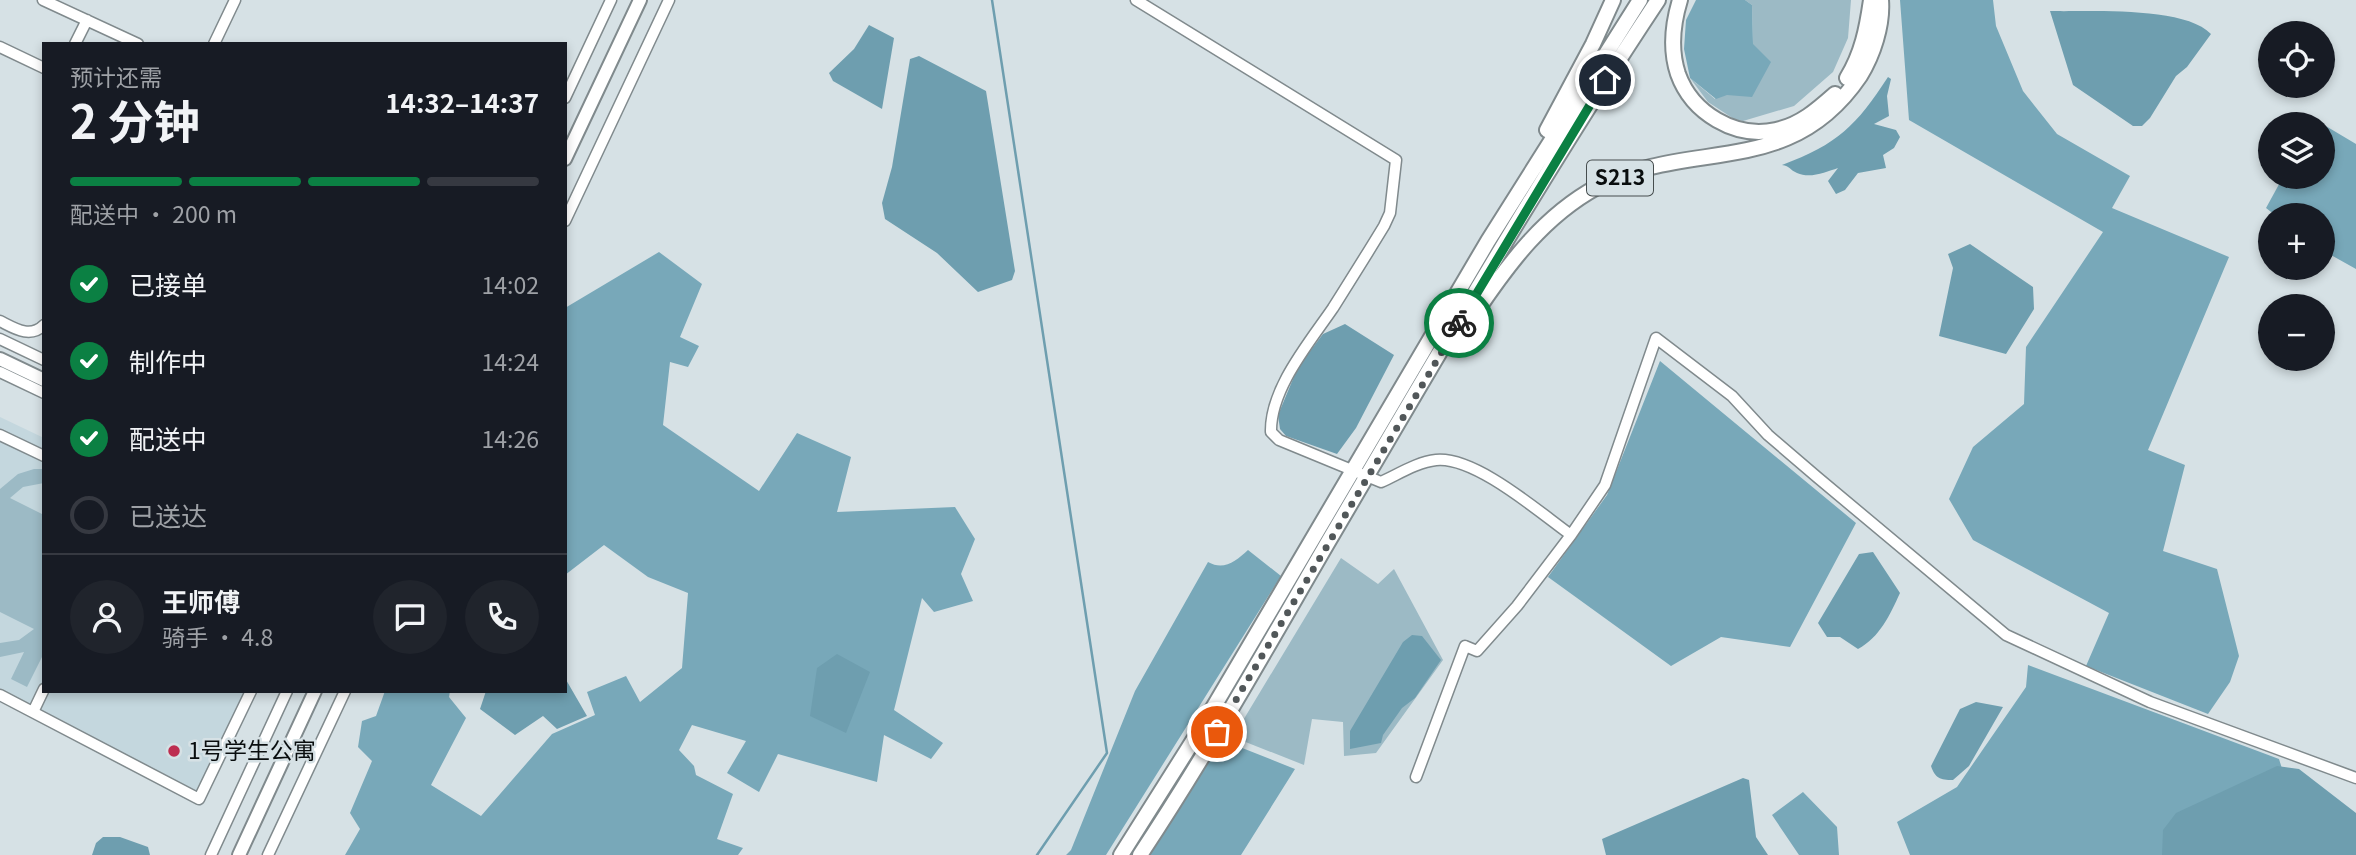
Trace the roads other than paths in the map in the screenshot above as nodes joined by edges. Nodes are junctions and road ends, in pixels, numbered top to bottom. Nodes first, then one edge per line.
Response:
1 (43, 0) edge
2 (234, 0) edge
3 (611, 0) edge
4 (640, 0) edge
5 (669, 0) edge
6 (1136, 0) edge
7 (1614, 0) edge
8 (1640, 0) edge
9 (1658, 0) edge
10 (1680, 0) edge
11 (1871, 0) edge
12 (1881, 0) edge
13 (87, 20) junction
14 (76, 42) edge
15 (134, 42) edge
16 (215, 42) edge
17 (0, 47) edge
18 (42, 67) edge
19 (567, 94) edge
20 (567, 155) edge
21 (567, 217) edge
22 (1488, 241) junction
23 (0, 321) edge
24 (42, 327) edge
25 (0, 339) edge
26 (0, 359) edge
27 (42, 359) edge
28 (0, 372) edge
29 (42, 379) edge
30 (42, 392) edge
31 (0, 435) edge
32 (1392, 435) junction
33 (42, 455) edge
34 (1352, 471) junction
35 (1367, 477) junction
36 (1571, 535) junction
37 (42, 693) edge
38 (250, 693) edge
39 (286, 693) edge
40 (314, 693) edge
41 (344, 693) edge
42 (0, 695) edge
43 (33, 712) junction
44 (1416, 777) dead end
45 (2356, 778) edge
46 (211, 855) edge
47 (239, 855) edge
48 (268, 855) edge
49 (1121, 855) edge
50 (1140, 855) edge

1 - 13 street
2 - 16 street
3 - 19 street
4 - 20 main road
5 - 21 street
6 - 34 street
7 - 22 highway
8 - 22 highway
9 - 32 highway
10 - 11 highway
12 - 32 highway, S213
13 - 14 street
13 - 15 street
17 - 18 street
22 - 34 highway
23 - 24 street
25 - 27 street
26 - 29 main road
28 - 30 street
31 - 33 street
32 - 35 highway
34 - 35 street
34 - 49 highway
35 - 36 street
35 - 50 highway
36 - 44 street
36 - 45 street
37 - 43 street
38 - 43 street
39 - 46 street
40 - 47 main road
41 - 48 street
42 - 43 street

